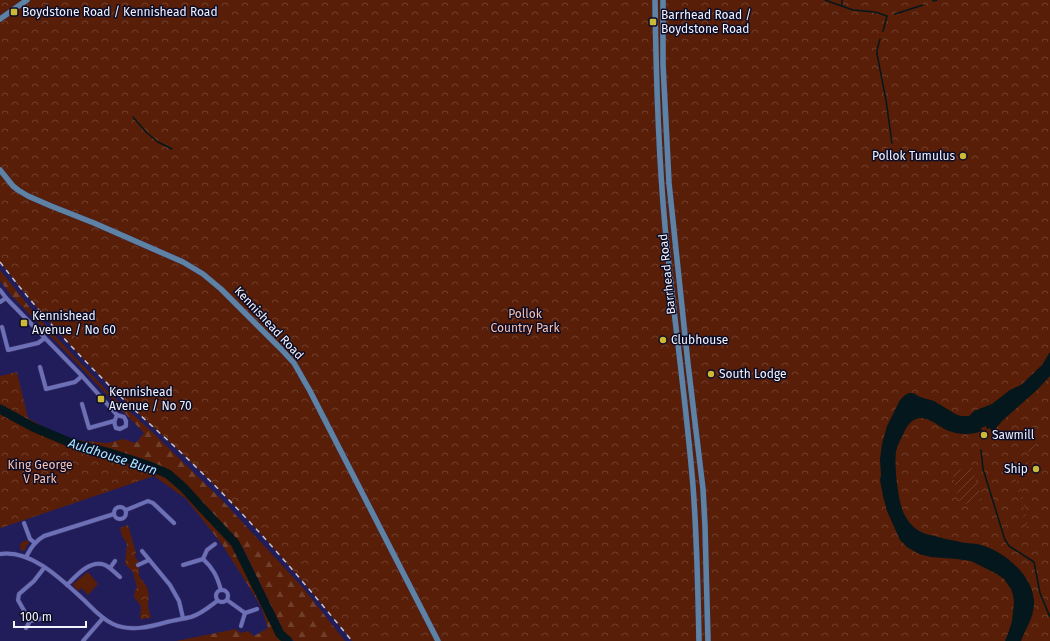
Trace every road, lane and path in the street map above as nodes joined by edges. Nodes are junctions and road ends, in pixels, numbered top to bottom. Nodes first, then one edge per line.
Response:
1 (27, 0) edge
2 (655, 0) edge
3 (663, 0) edge
4 (0, 19) edge
5 (0, 170) edge
6 (0, 290) edge
7 (6, 298) junction
8 (0, 302) edge
9 (2, 327) dead end
10 (45, 338) junction
11 (40, 368) dead end
12 (82, 376) junction
13 (82, 404) dead end
14 (117, 415) junction
15 (114, 421) junction
16 (126, 510) junction
17 (114, 514) junction
18 (24, 523) dead end
19 (174, 524) dead end
20 (34, 543) junction
21 (215, 544) dead end
22 (142, 551) dead end
23 (0, 554) edge
24 (26, 557) junction
25 (203, 559) junction
26 (149, 560) junction
27 (115, 561) dead end
28 (138, 564) dead end
29 (183, 565) dead end
30 (44, 568) junction
31 (110, 568) junction
32 (120, 577) dead end
33 (67, 585) junction
34 (221, 590) junction
35 (227, 600) junction
36 (217, 601) junction
37 (257, 609) dead end
38 (245, 613) junction
39 (44, 618) dead end
40 (103, 618) junction
41 (183, 618) junction
42 (30, 621) junction
43 (241, 626) dead end
44 (26, 628) dead end
45 (84, 641) edge
46 (438, 641) edge
47 (699, 641) edge
48 (708, 641) edge

1 - 4 main road
2 - 47 main road, Barrhead Road
3 - 48 main road, Barrhead Road
5 - 46 main road, Kennishead Road
6 - 7 street
7 - 8 street
7 - 10 street
9 - 10 street
10 - 12 street
11 - 12 street
12 - 14 street
13 - 15 street
14 - 15 street
14 - 15 street
16 - 17 street
16 - 17 street
16 - 19 street
17 - 20 street
18 - 20 street
20 - 24 street
21 - 25 street
22 - 26 street
23 - 24 street
24 - 30 street
25 - 29 street
25 - 34 street
26 - 28 street
26 - 41 street
27 - 31 street
30 - 33 street
30 - 42 street
31 - 32 street
31 - 33 street
33 - 40 street
34 - 35 street
34 - 36 street
35 - 36 street
35 - 38 street
36 - 41 street
37 - 38 street
38 - 43 street
39 - 42 street
40 - 41 street
40 - 45 street
42 - 44 street

